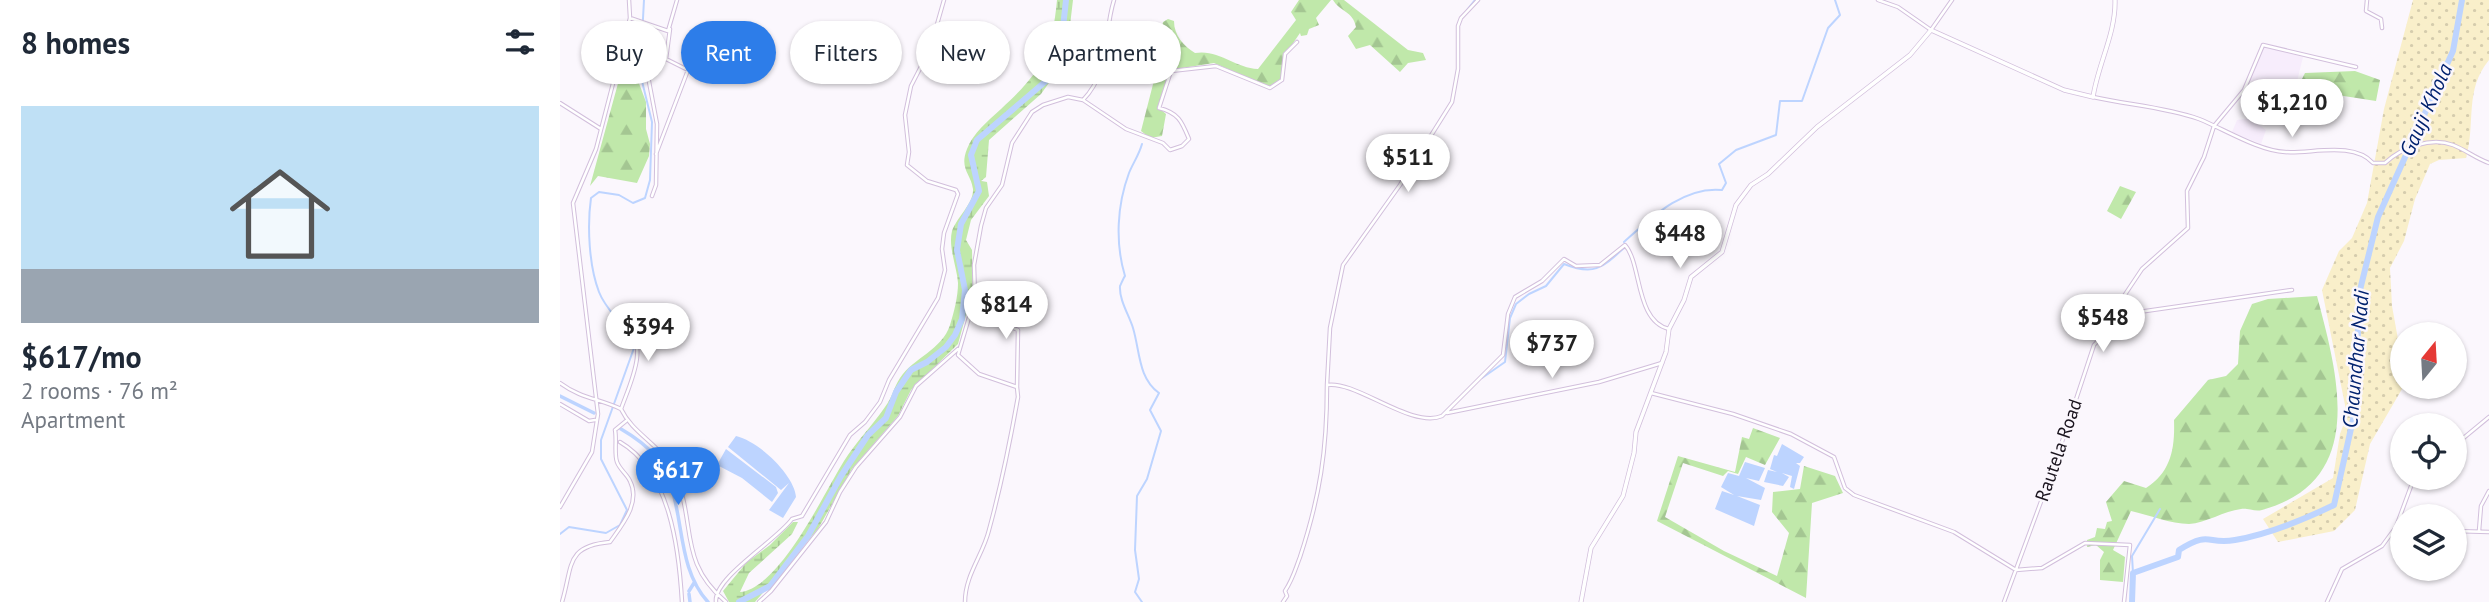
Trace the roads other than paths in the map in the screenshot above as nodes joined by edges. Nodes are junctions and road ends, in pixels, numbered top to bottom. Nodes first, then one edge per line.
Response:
1 (629, 0) edge
2 (677, 0) edge
3 (944, 0) edge
4 (1114, 0) edge
5 (1478, 0) edge
6 (1878, 0) edge
7 (1952, 0) edge
8 (2115, 0) edge
9 (2367, 0) edge
10 (630, 18) junction
11 (638, 21) edge
12 (2382, 28) dead end
13 (670, 29) junction
14 (667, 30) edge
15 (1931, 30) junction
16 (1297, 42) dead end
17 (2356, 67) dead end
18 (649, 84) edge
19 (2093, 97) junction
20 (1083, 100) junction
21 (560, 103) edge
22 (2214, 126) junction
23 (601, 129) junction
24 (654, 157) junction
25 (2489, 163) edge
26 (652, 197) dead end
27 (2292, 290) dead end
28 (971, 310) junction
29 (2118, 315) junction
30 (628, 319) dead end
31 (1669, 329) junction
32 (958, 349) junction
33 (1662, 363) junction
34 (560, 383) edge
35 (1327, 386) junction
36 (1017, 387) junction
37 (1651, 393) junction
38 (597, 399) junction
39 (560, 404) edge
40 (621, 409) junction
41 (1445, 413) junction
42 (2489, 417) edge
43 (595, 420) junction
44 (627, 421) junction
45 (2467, 435) edge
46 (618, 441) junction
47 (2489, 491) edge
48 (560, 507) edge
49 (2467, 531) edge
50 (2479, 531) junction
51 (2489, 532) edge
52 (2390, 535) edge
53 (2016, 570) junction
54 (715, 594) junction
55 (562, 602) edge
56 (682, 602) edge
57 (716, 602) edge
58 (726, 602) edge
59 (759, 602) edge
60 (965, 602) edge
61 (1283, 602) edge
62 (1581, 602) edge
63 (2004, 602) edge
64 (2124, 602) edge
65 (2328, 602) edge

1 - 10 street
2 - 13 street
3 - 54 street
4 - 20 street
5 - 35 street
6 - 15 street
7 - 15 street
8 - 19 street
9 - 12 street
10 - 11 street
10 - 23 street
13 - 14 street
13 - 24 street
15 - 19 street
15 - 31 street
16 - 20 street
17 - 22 street
18 - 24 street
19 - 22 street
20 - 28 street
21 - 23 street
22 - 25 street
22 - 29 street, Rautela Road
23 - 38 street
24 - 26 street
27 - 29 street
28 - 32 street
28 - 36 street
29 - 53 street, Rautela Road
30 - 40 street
31 - 33 street
31 - 41 street
32 - 36 street
32 - 59 street
33 - 37 street
33 - 41 street
34 - 38 street
35 - 41 street
35 - 61 street
36 - 60 street
37 - 53 street
37 - 62 street
38 - 40 street
38 - 43 street
39 - 43 street
40 - 44 street
42 - 45 street
43 - 48 street
44 - 46 street
44 - 54 street
46 - 55 street
46 - 56 street
47 - 50 street
49 - 50 street
50 - 51 street
52 - 65 street
53 - 63 street, Rautela Road
53 - 64 street
54 - 57 street
54 - 58 street

